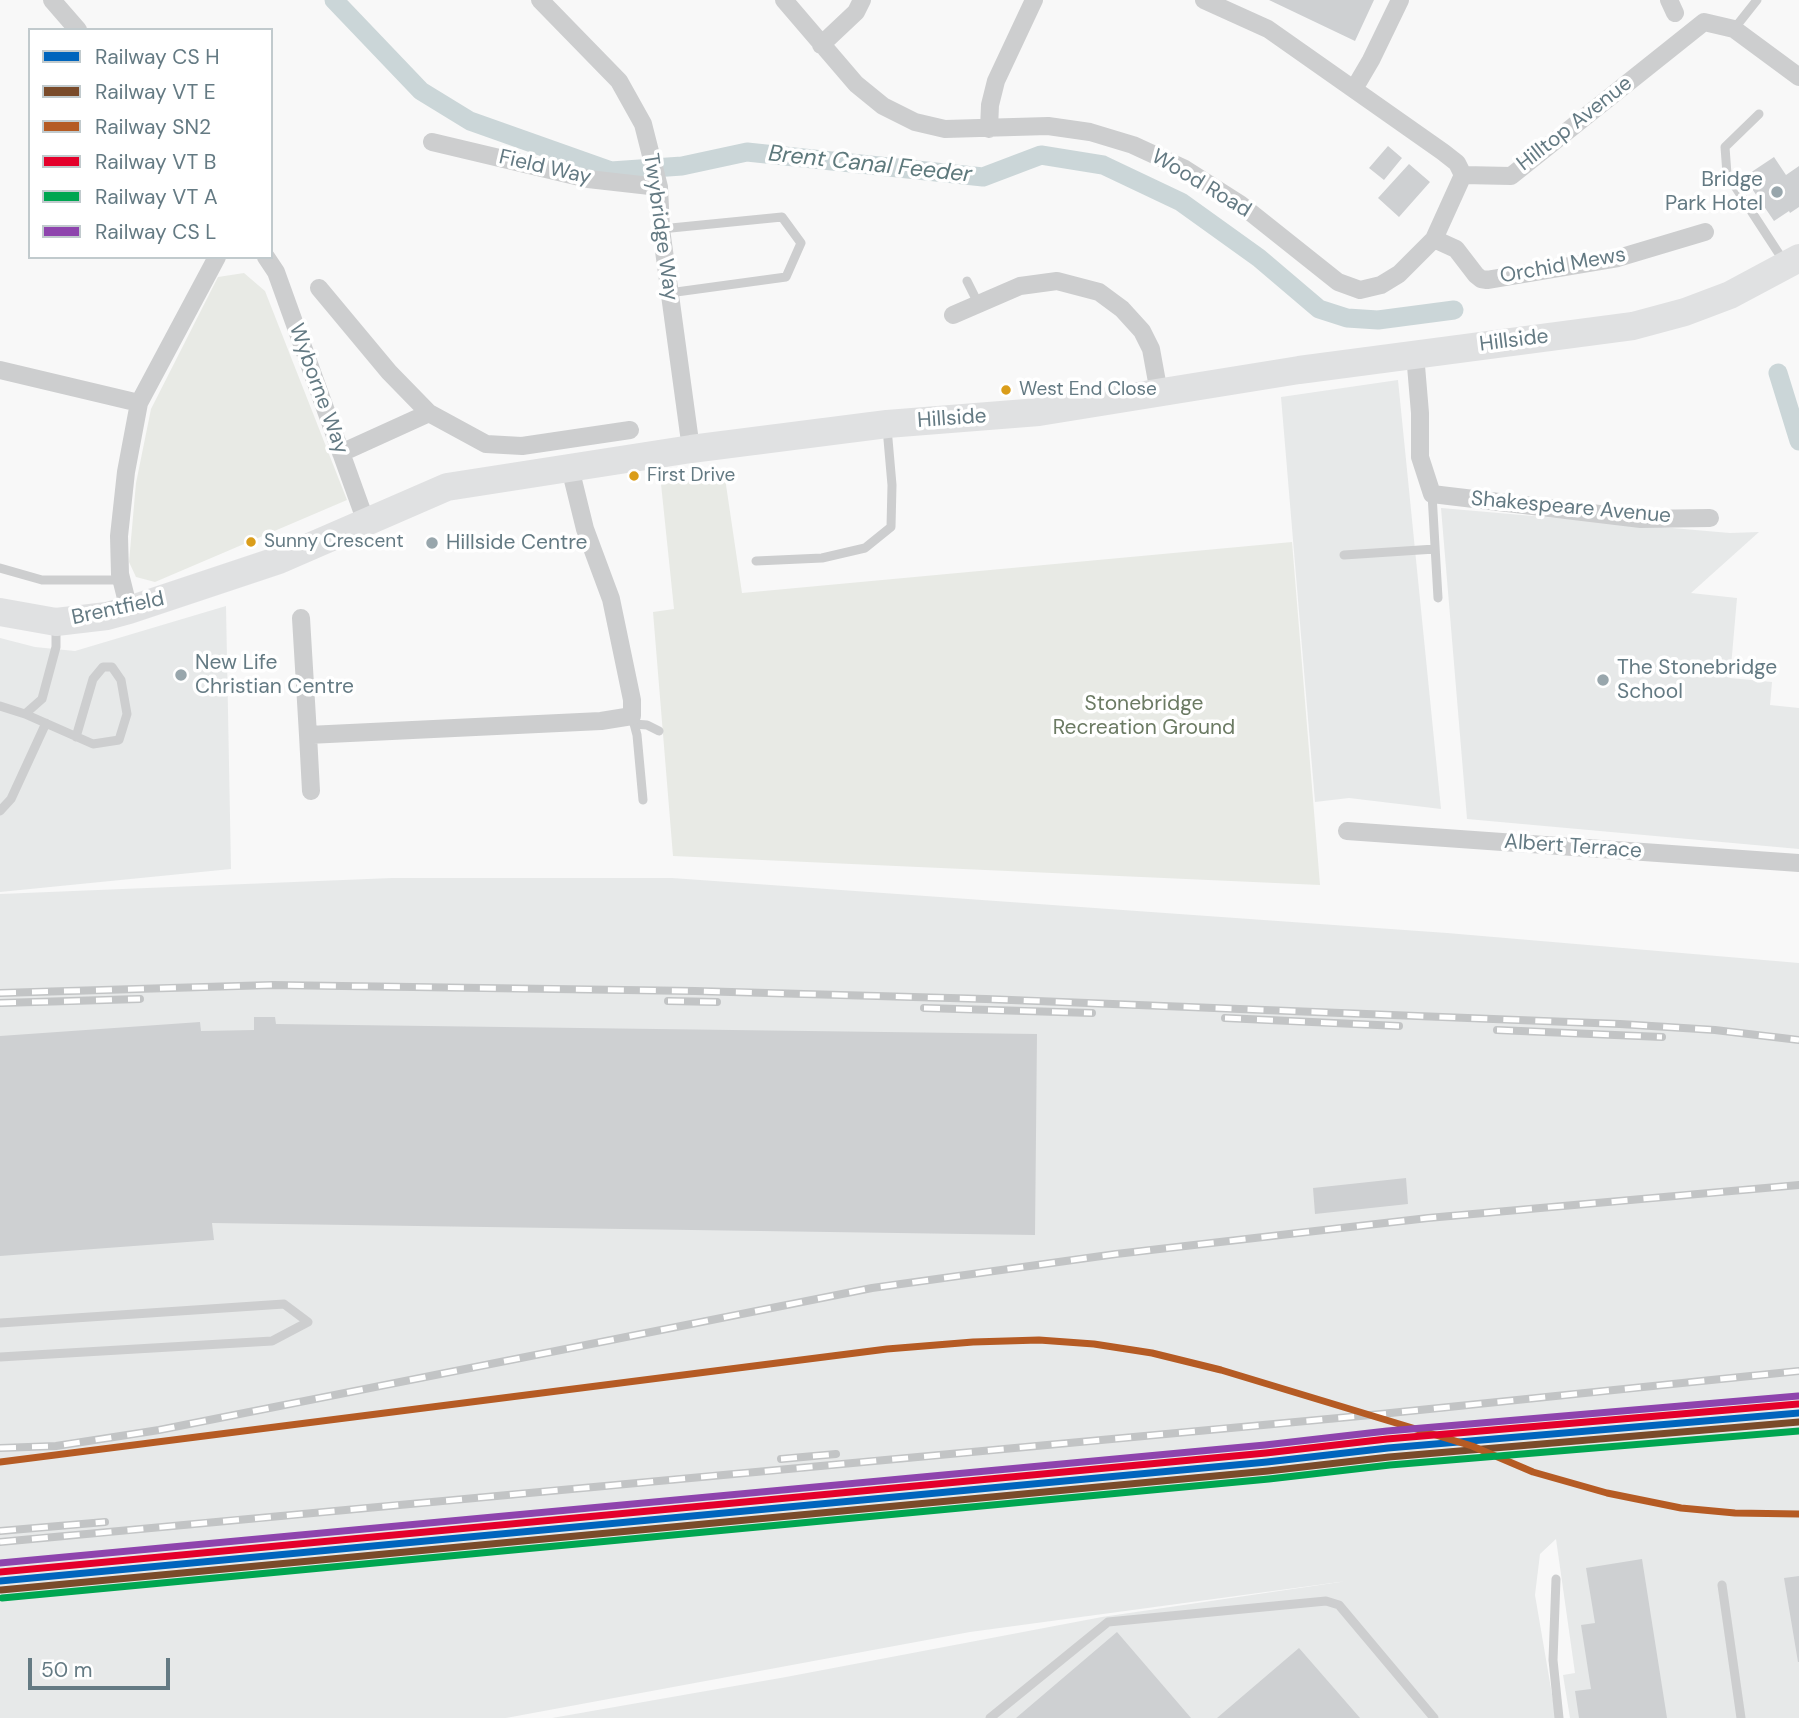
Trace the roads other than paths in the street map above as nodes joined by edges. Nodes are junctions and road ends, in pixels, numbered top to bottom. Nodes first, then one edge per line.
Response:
1 (52, 0) edge
2 (540, 0) edge
3 (784, 0) edge
4 (862, 0) edge
5 (1034, 0) edge
6 (1400, 0) edge
7 (1756, 0) edge
8 (1214, 2) edge
9 (76, 28) edge
10 (1734, 29) junction
11 (821, 45) junction
12 (1799, 77) edge
13 (1354, 89) junction
14 (1759, 114) dead end
15 (989, 129) junction
16 (432, 142) dead end
17 (1464, 175) junction
18 (657, 183) junction
19 (661, 229) junction
20 (1706, 232) dead end
21 (1434, 239) junction
22 (216, 259) edge
23 (267, 259) edge
24 (1793, 262) edge
25 (967, 281) dead end
26 (319, 288) dead end
27 (669, 293) junction
28 (978, 303) junction
29 (953, 315) dead end
30 (1415, 355) junction
31 (0, 370) edge
32 (1159, 393) junction
33 (139, 402) junction
34 (429, 413) junction
35 (887, 424) junction
36 (630, 430) dead end
37 (691, 449) junction
38 (341, 453) junction
39 (570, 468) junction
40 (1432, 494) junction
41 (1710, 519) dead end
42 (366, 522) junction
43 (1435, 549) junction
44 (1344, 555) dead end
45 (756, 561) dead end
46 (0, 568) edge
47 (233, 576) joint
48 (121, 580) junction
49 (1438, 598) dead end
50 (129, 611) junction
51 (0, 612) edge
52 (301, 618) dead end
53 (57, 622) junction
54 (0, 706) edge
55 (25, 714) junction
56 (633, 720) junction
57 (46, 723) junction
58 (659, 731) dead end
59 (308, 735) junction
60 (76, 737) junction
61 (311, 791) dead end
62 (643, 800) dead end
63 (0, 811) edge
64 (1347, 831) dead end
65 (1799, 863) edge
66 (0, 1323) edge
67 (0, 1357) edge
68 (1556, 1579) dead end
69 (1723, 1585) dead end
70 (990, 1718) edge
71 (1434, 1718) edge
72 (1559, 1718) edge
73 (1741, 1718) edge

1 - 9 street
2 - 18 street, Twybridge Way
3 - 11 street, Wood Road
4 - 11 street
5 - 15 street
6 - 13 street
7 - 10 lane
8 - 13 street
10 - 12 street, Hilltop Avenue
10 - 17 street, Hilltop Avenue
11 - 15 street, Wood Road
13 - 17 street
14 - 24 lane
15 - 21 street, Wood Road
16 - 18 street, Field Way
17 - 21 street, Wood Road
18 - 19 street, Twybridge Way
19 - 27 street, Twybridge Way
19 - 27 lane
20 - 21 street, Orchid Mews
22 - 33 street
23 - 38 street, Wyborne Way
24 - 30 main road, Hillside
25 - 28 lane
26 - 34 street
27 - 37 street, Twybridge Way
28 - 29 street
28 - 32 street
30 - 32 main road, Hillside
30 - 40 street
31 - 33 street
32 - 35 main road, Hillside
33 - 48 street
34 - 36 street
34 - 38 street
35 - 37 main road, Hillside
35 - 45 lane
37 - 39 main road, Hillside
38 - 42 street, Wyborne Way
39 - 42 main road, Hillside
39 - 56 street
40 - 41 street, Shakespeare Avenue
40 - 43 lane
42 - 47 main road, Hillside
43 - 44 lane
43 - 49 lane
46 - 48 lane
47 - 50 main road, Brentfield
48 - 50 street
50 - 53 main road, Brentfield
51 - 53 main road, Brentfield
52 - 59 street
53 - 55 lane
54 - 55 lane
55 - 57 lane
56 - 58 lane
56 - 59 street
56 - 62 lane
57 - 60 lane
57 - 63 lane
59 - 61 street
60 - 60 lane
64 - 65 street, Albert Terrace
66 - 67 lane
68 - 72 lane
69 - 73 lane
70 - 71 lane

